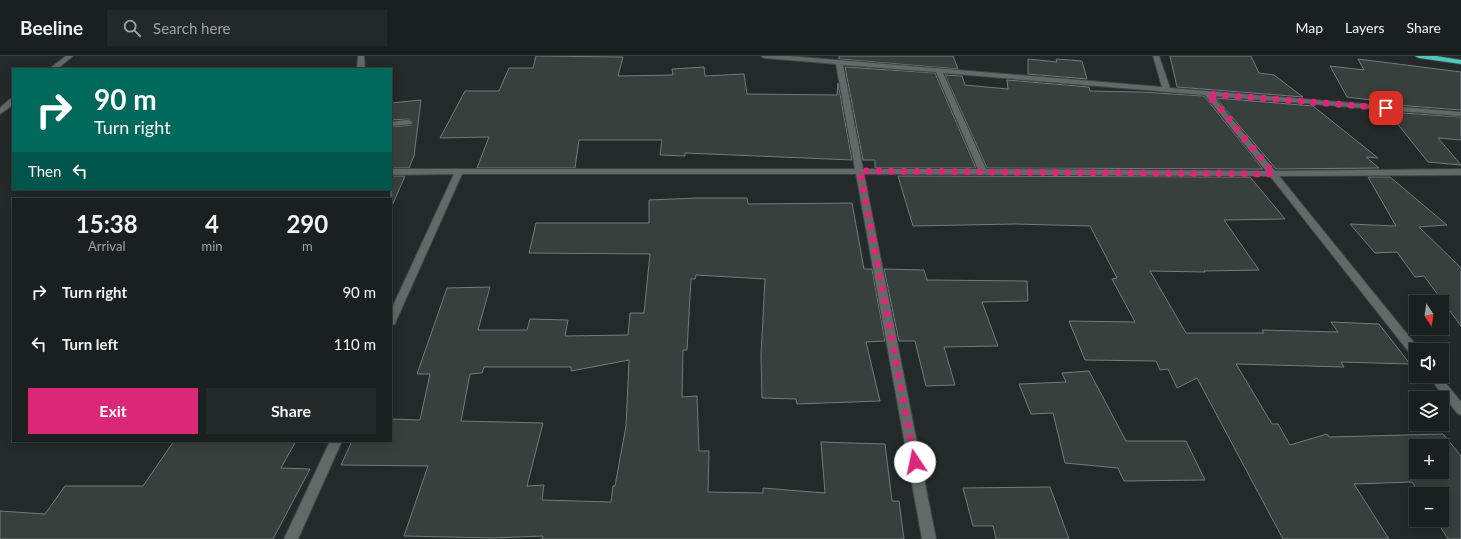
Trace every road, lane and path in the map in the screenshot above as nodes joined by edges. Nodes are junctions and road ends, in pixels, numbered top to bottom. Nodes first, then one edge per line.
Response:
1 (70, 56) edge
2 (361, 56) edge
3 (764, 56) edge
4 (1156, 56) edge
5 (1419, 56) edge
6 (1461, 62) edge
7 (839, 63) junction
8 (54, 68) edge
9 (361, 68) edge
10 (938, 70) junction
11 (1167, 90) junction
12 (1208, 94) junction
13 (12, 102) edge
14 (0, 112) edge
15 (1461, 114) edge
16 (408, 122) dead end
17 (392, 124) edge
18 (860, 171) junction
19 (392, 172) edge
20 (459, 172) junction
21 (983, 172) junction
22 (1461, 172) edge
23 (1274, 174) junction
24 (392, 319) edge
25 (1409, 344) edge
26 (1440, 383) edge
27 (1461, 410) edge
28 (336, 442) edge
29 (292, 539) edge
30 (929, 539) edge

1 - 8 street
2 - 9 street
3 - 7 street
4 - 11 street
5 - 6 highway
7 - 10 street
7 - 18 street
10 - 11 street
10 - 21 street
11 - 12 street
12 - 15 street
12 - 23 street
13 - 14 street
16 - 17 street
18 - 20 street
18 - 21 street
18 - 30 street
19 - 20 street
20 - 24 street
21 - 23 street
22 - 23 street
23 - 25 street
26 - 27 street
28 - 29 street

